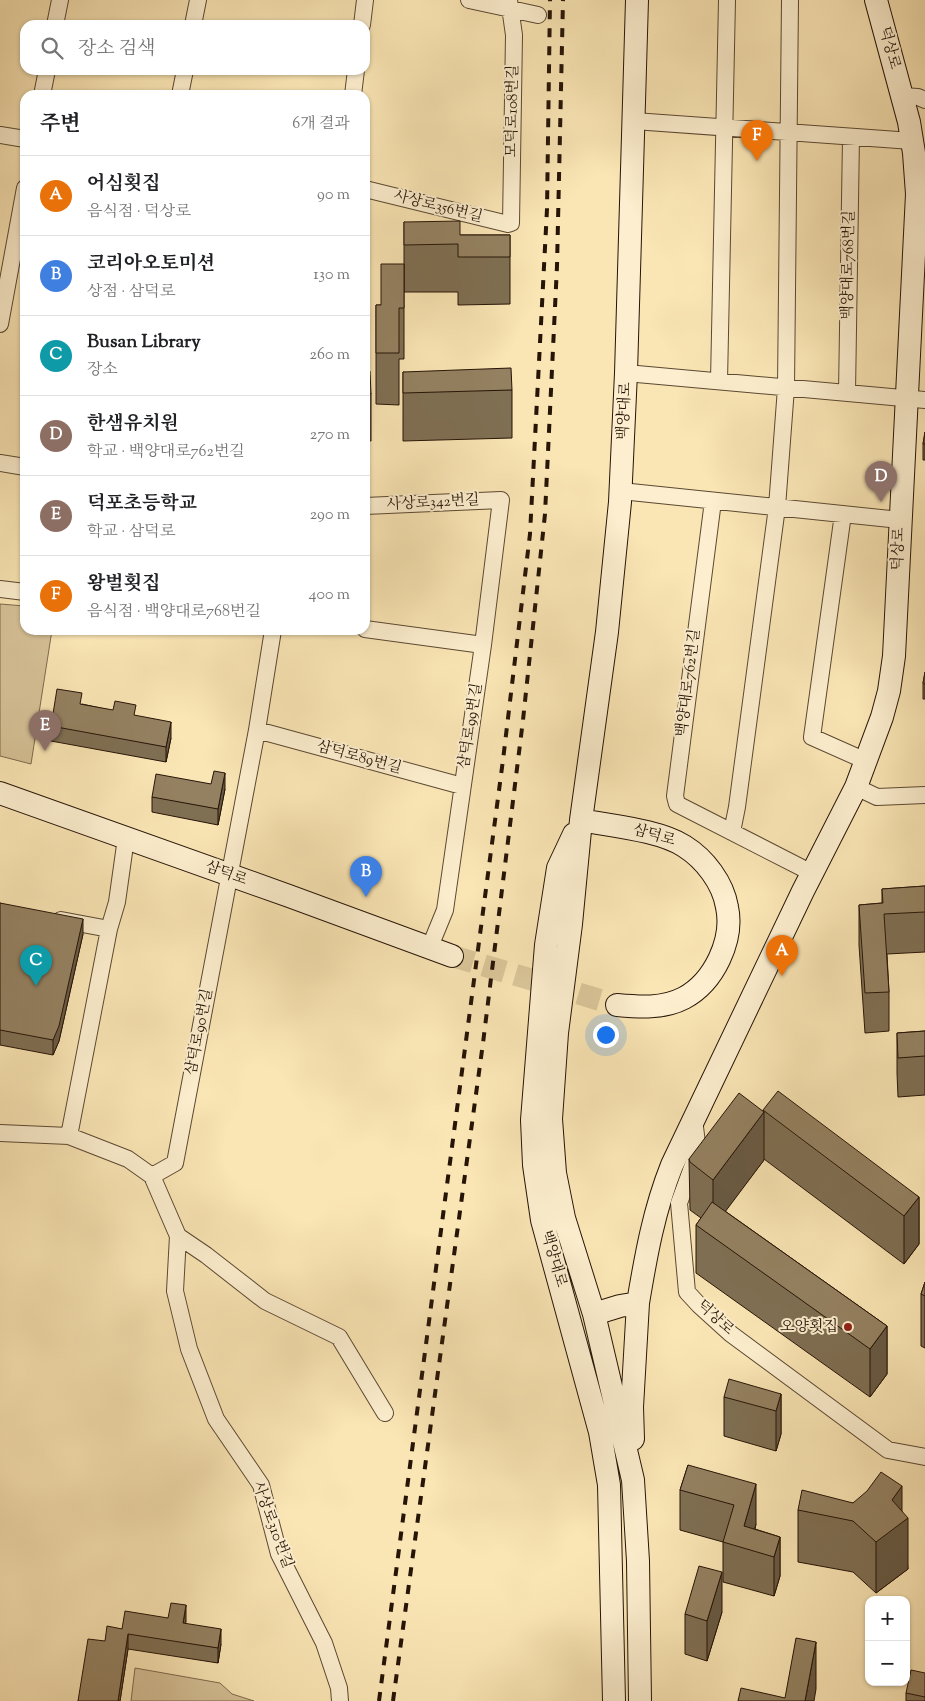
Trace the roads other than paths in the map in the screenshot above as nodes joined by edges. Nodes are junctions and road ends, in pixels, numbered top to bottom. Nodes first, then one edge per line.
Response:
1 (60, 0) edge
2 (198, 0) edge
3 (365, 0) edge
4 (469, 0) edge
5 (637, 0) edge
6 (727, 0) edge
7 (790, 0) edge
8 (876, 0) edge
9 (509, 4) edge
10 (538, 15) dead end
11 (56, 20) edge
12 (194, 20) edge
13 (363, 20) edge
14 (46, 75) edge
15 (184, 75) edge
16 (355, 75) edge
17 (43, 90) edge
18 (181, 90) edge
19 (354, 90) edge
20 (902, 96) junction
21 (925, 100) edge
22 (634, 121) junction
23 (725, 127) junction
24 (788, 132) junction
25 (0, 135) edge
26 (851, 136) junction
27 (20, 138) edge
28 (912, 141) junction
29 (370, 191) edge
30 (20, 215) edge
31 (511, 222) joint
32 (0, 324) edge
33 (626, 373) junction
34 (719, 381) junction
35 (786, 388) junction
36 (847, 393) junction
37 (916, 399) edge
38 (0, 463) edge
39 (20, 466) edge
40 (621, 491) junction
41 (501, 500) joint
42 (713, 501) junction
43 (370, 506) edge
44 (777, 507) junction
45 (843, 514) junction
46 (900, 520) junction
47 (0, 589) edge
48 (20, 591) edge
49 (370, 630) edge
50 (272, 635) edge
51 (483, 645) junction
52 (257, 730) junction
53 (866, 761) junction
54 (462, 786) junction
55 (856, 787) junction
56 (0, 793) edge
57 (925, 795) edge
58 (581, 820) junction
59 (732, 832) junction
60 (126, 838) junction
61 (812, 873) junction
62 (230, 875) junction
63 (46, 916) edge
64 (109, 929) junction
65 (429, 949) junction
66 (452, 956) tunnel mouth
67 (617, 1005) tunnel mouth
68 (694, 1116) junction
69 (0, 1133) edge
70 (70, 1136) junction
71 (152, 1176) junction
72 (178, 1236) junction
73 (638, 1303) junction
74 (594, 1314) junction
75 (385, 1413) dead end
76 (925, 1457) edge
77 (633, 1480) junction
78 (340, 1701) edge
79 (614, 1701) edge
80 (640, 1701) edge

1 - 11 street
2 - 12 street
3 - 13 street
4 - 9 street
5 - 22 main road, 백양대로
6 - 23 street
7 - 24 street
8 - 20 main road, 덕상로
9 - 10 street
9 - 31 street, 모덕로108번길
14 - 17 street
15 - 18 street
16 - 19 street
20 - 21 street
20 - 28 main road, 덕상로
22 - 23 street
22 - 33 main road, 백양대로
23 - 24 street
23 - 34 street
24 - 26 street
24 - 35 street
25 - 27 street
26 - 28 street
26 - 36 street, 백양대로768번길
28 - 37 main road, 덕상로
29 - 31 street, 사상로356번길
30 - 32 street
33 - 34 street
33 - 40 main road, 백양대로
34 - 35 street
35 - 36 street
35 - 44 street
36 - 37 street
37 - 46 main road, 덕상로
38 - 39 street
40 - 42 street
40 - 58 main road, 백양대로
41 - 43 street, 사상로342번길
41 - 51 street, 삼덕로99번길
42 - 44 street
42 - 59 street, 백양대로762번길
44 - 45 street
44 - 59 street
45 - 46 street
45 - 53 street
46 - 53 main road, 덕상로
47 - 48 street
49 - 51 street
50 - 52 street
51 - 54 street, 삼덕로99번길
52 - 54 street, 삼덕로89번길
52 - 62 street
53 - 55 main road, 덕상로
54 - 65 street, 삼덕로99번길
55 - 57 street
55 - 61 main road, 덕상로
56 - 60 main road, 삼덕로
58 - 67 main road, 삼덕로
58 - 74 main road, 백양대로
58 - 79 main road, 백양대로
59 - 61 street, 백양대로762번길
60 - 62 main road, 삼덕로
60 - 64 street
61 - 68 main road, 덕상로
62 - 65 main road, 삼덕로
62 - 71 street, 삼덕로90번길
63 - 64 street
64 - 70 street
65 - 66 main road, 삼덕로
68 - 73 main road, 덕상로
68 - 76 street, 덕상로
69 - 70 street
70 - 71 street
71 - 72 street, 사상로310번길
72 - 75 street
72 - 78 street, 사상로310번길
73 - 74 main road
73 - 77 main road, 덕상로
74 - 77 main road, 백양대로
77 - 80 main road, 백양대로

